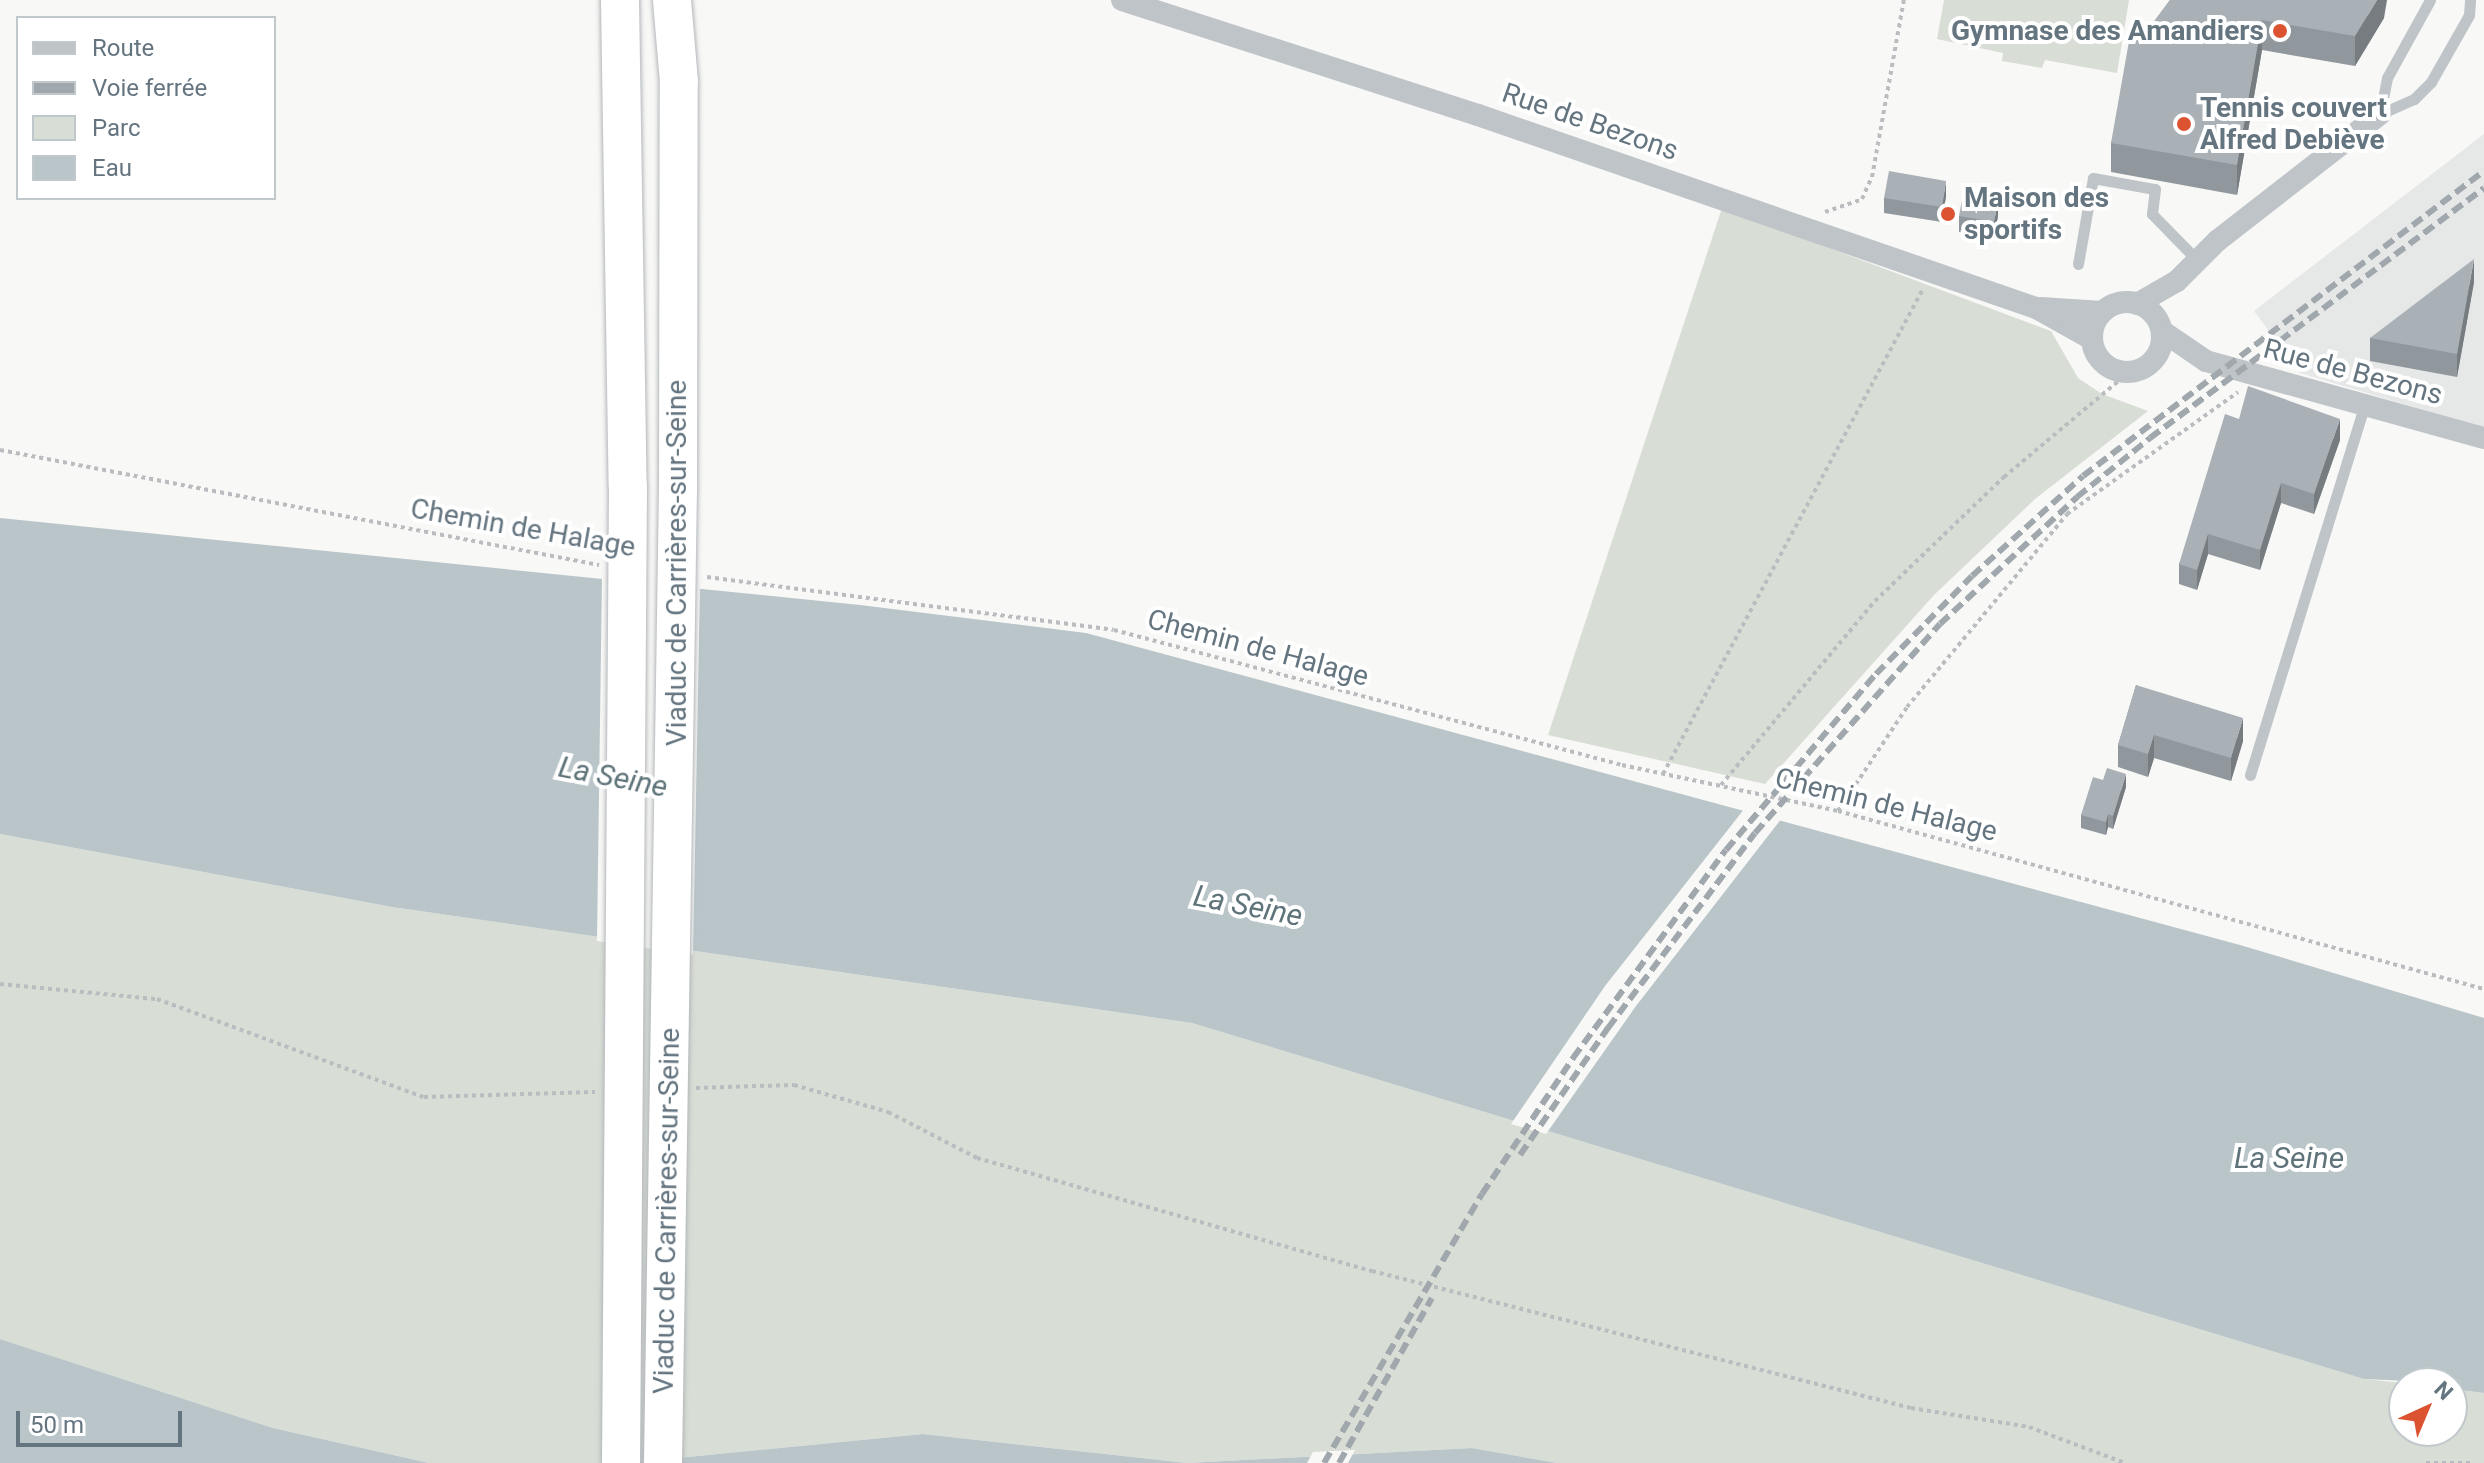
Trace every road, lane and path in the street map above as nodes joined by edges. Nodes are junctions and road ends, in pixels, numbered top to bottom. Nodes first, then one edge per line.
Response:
1 (620, 0) edge
2 (672, 0) edge
3 (1122, 0) edge
4 (1904, 0) edge
5 (2430, 0) edge
6 (2470, 0) edge
7 (2380, 114) junction
8 (1787, 222) junction
9 (2197, 260) junction
10 (2078, 264) dead end
11 (1932, 273) junction
12 (2177, 281) junction
13 (2137, 304) junction
14 (2036, 308) junction
15 (2102, 312) junction
16 (2160, 326) junction
17 (2092, 339) junction
18 (2206, 361) junction
19 (2138, 369) junction
20 (2260, 378) junction
21 (2364, 406) junction
22 (2484, 438) edge
23 (0, 450) edge
24 (611, 567) dead end
25 (702, 577) dead end
26 (1663, 774) junction
27 (2250, 775) dead end
28 (1720, 786) junction
29 (1838, 811) junction
30 (0, 984) edge
31 (2484, 989) edge
32 (686, 1089) dead end
33 (609, 1091) dead end
34 (621, 1463) edge
35 (663, 1463) edge
36 (2125, 1463) edge
37 (2426, 1463) edge
38 (2473, 1463) edge

1 - 34 highway, Viaduc de Carrières-sur-Seine, bridge
2 - 35 highway, Viaduc de Carrières-sur-Seine, bridge
3 - 8 street, Rue de Bezons
4 - 8 path
5 - 7 lane
6 - 7 lane
7 - 9 street
8 - 11 street, Rue de Bezons
9 - 10 lane
9 - 12 street
11 - 14 street, Rue de Bezons
11 - 26 path
12 - 13 street
12 - 16 street
13 - 15 street, Rue de Bezons
13 - 16 street, Rue de Bezons
14 - 15 street, Rue de Bezons
14 - 17 street, Rue de Bezons
15 - 17 street
16 - 18 street, Rue de Bezons
16 - 19 street
17 - 19 street, Rue de Bezons
18 - 19 street, Rue de Bezons
18 - 20 street, Rue de Bezons
19 - 28 path
20 - 21 street, Rue de Bezons
20 - 29 path
21 - 22 street, Rue de Bezons
21 - 27 lane
23 - 24 path, Chemin de Halage
25 - 26 path, Chemin de Halage
26 - 28 path, Chemin de Halage
28 - 29 path, Chemin de Halage
29 - 31 path, Chemin de Halage
30 - 33 path
32 - 36 path
37 - 38 path

